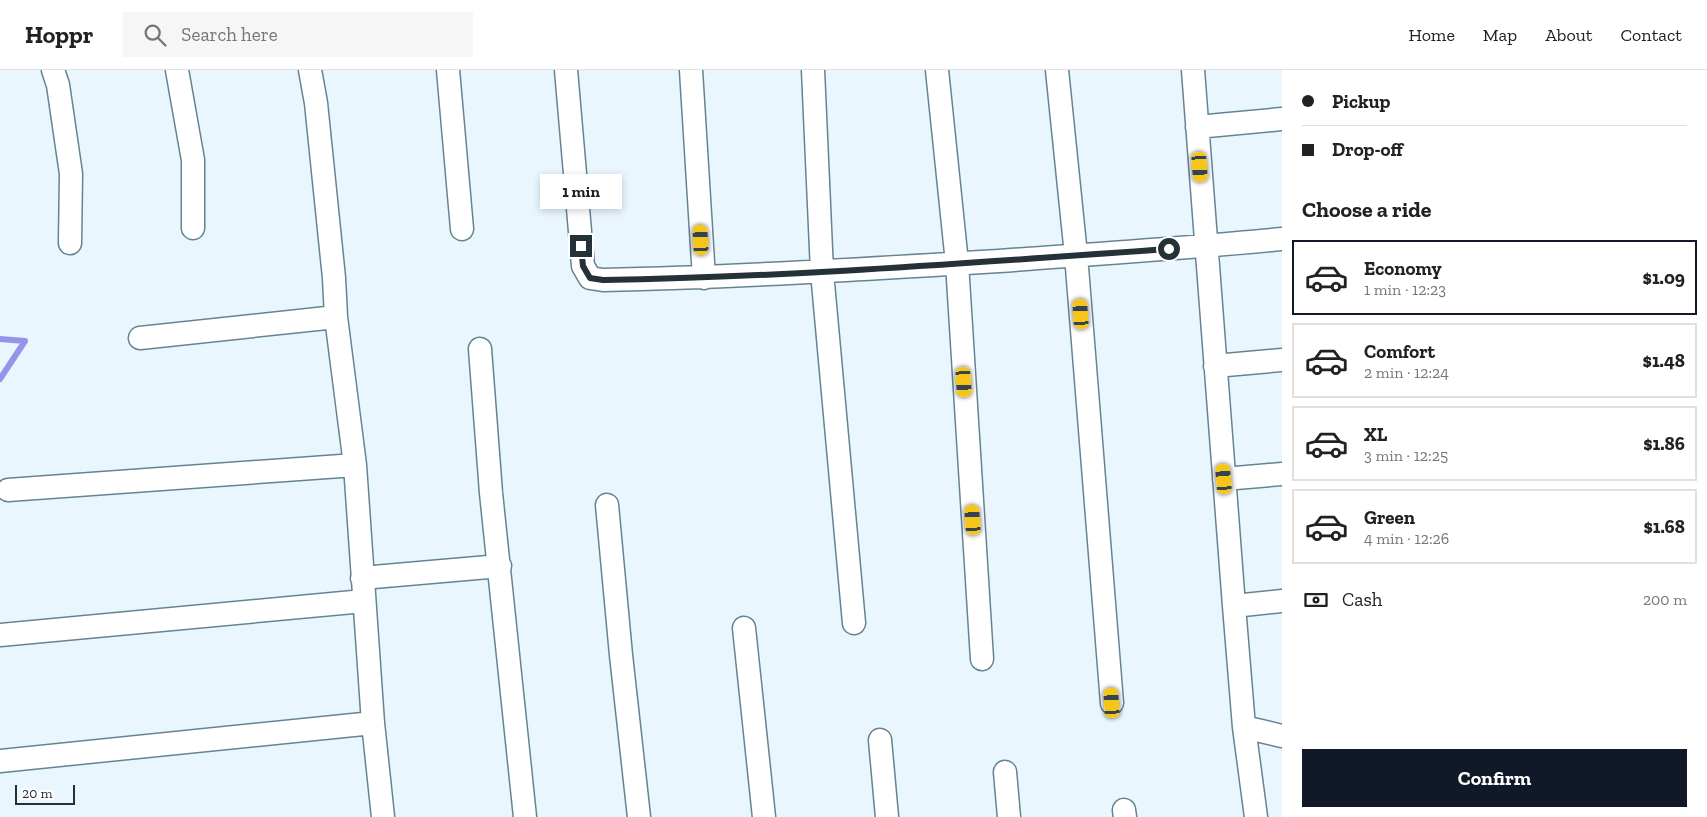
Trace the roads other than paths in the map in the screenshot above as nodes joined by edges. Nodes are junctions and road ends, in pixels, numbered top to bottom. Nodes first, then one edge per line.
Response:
1 (53, 70) edge
2 (177, 70) edge
3 (310, 70) edge
4 (448, 70) edge
5 (566, 70) edge
6 (691, 70) edge
7 (813, 70) edge
8 (937, 70) edge
9 (1057, 70) edge
10 (1193, 70) edge
11 (1282, 118) edge
12 (1197, 127) junction
13 (193, 228) dead end
14 (462, 229) dead end
15 (1282, 239) edge
16 (70, 243) dead end
17 (1206, 246) junction
18 (1076, 255) junction
19 (956, 263) junction
20 (822, 272) junction
21 (704, 278) junction
22 (336, 317) junction
23 (140, 338) dead end
24 (480, 349) dead end
25 (1282, 360) edge
26 (1215, 366) junction
27 (355, 465) junction
28 (1282, 474) edge
29 (1224, 479) junction
30 (8, 490) dead end
31 (607, 505) dead end
32 (500, 566) junction
33 (362, 578) junction
34 (364, 601) junction
35 (1282, 601) edge
36 (1234, 606) junction
37 (854, 623) dead end
38 (744, 628) dead end
39 (0, 635) edge
40 (982, 659) dead end
41 (1112, 703) dead end
42 (373, 723) junction
43 (1282, 723) edge
44 (1244, 726) junction
45 (1282, 736) edge
46 (880, 740) dead end
47 (0, 761) edge
48 (1004, 772) dead end
49 (383, 817) edge
50 (525, 817) edge
51 (639, 817) edge
52 (764, 817) edge
53 (887, 817) edge
54 (1009, 817) edge
55 (1256, 817) edge

1 - 16 street
2 - 13 street
3 - 22 street
4 - 14 street
5 - 21 street
6 - 21 street
7 - 20 street
8 - 19 street
9 - 18 street
10 - 12 street
11 - 12 street
12 - 17 street
15 - 17 street
17 - 18 street
17 - 26 street
18 - 19 street
18 - 41 street
19 - 20 street
19 - 40 street
20 - 21 street
20 - 37 street
22 - 23 street
22 - 27 street
24 - 32 street
25 - 26 street
26 - 29 street
27 - 30 street
27 - 33 street
28 - 29 street
29 - 36 street
31 - 51 street
32 - 33 street
32 - 50 street
33 - 34 street
34 - 39 street
34 - 42 street
35 - 36 street
36 - 44 street
38 - 52 street
42 - 47 street
42 - 49 street
43 - 44 street
44 - 45 street
44 - 55 street
46 - 53 street
48 - 54 street

